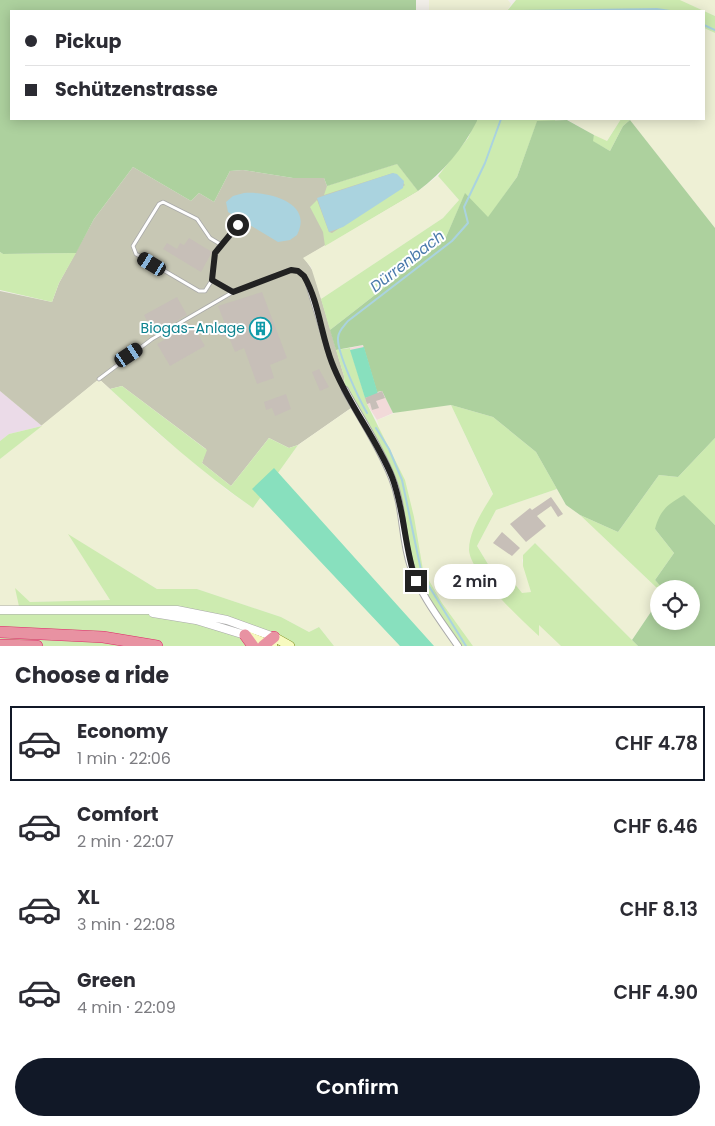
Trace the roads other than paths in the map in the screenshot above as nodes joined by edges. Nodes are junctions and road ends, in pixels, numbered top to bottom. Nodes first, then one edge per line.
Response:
1 (238, 225) dead end
2 (220, 244) junction
3 (212, 280) junction
4 (233, 292) junction
5 (99, 379) dead end
6 (345, 390) joint
7 (0, 610) edge
8 (127, 610) junction
9 (0, 632) edge
10 (245, 635) junction
11 (270, 644) edge
12 (0, 645) edge
13 (38, 646) edge
14 (157, 646) edge
15 (253, 646) edge
16 (290, 646) edge
17 (458, 646) edge

1 - 2 lane
2 - 3 lane
2 - 3 lane
3 - 4 lane
4 - 5 lane
4 - 6 lane
6 - 17 street
7 - 8 street
8 - 10 street
8 - 11 street
9 - 14 highway
10 - 11 main road
10 - 15 highway
11 - 16 main road
12 - 13 highway

